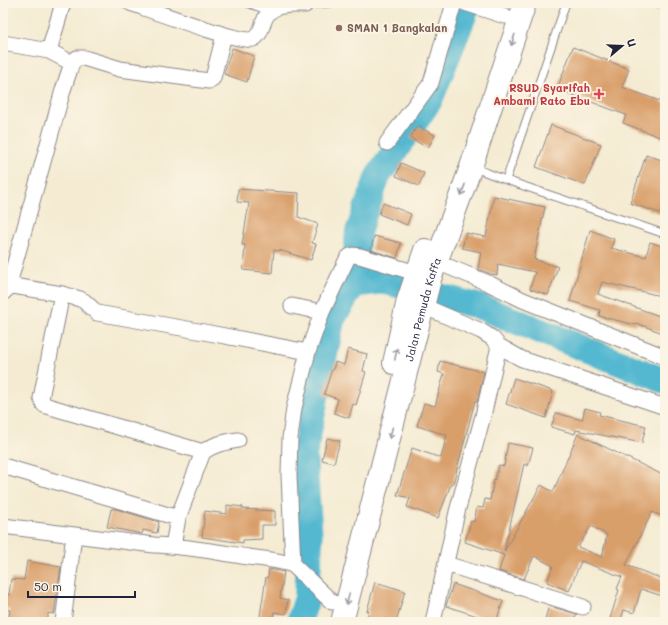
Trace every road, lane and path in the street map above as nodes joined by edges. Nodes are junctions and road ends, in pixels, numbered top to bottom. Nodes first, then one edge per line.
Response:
1 (63, 3) edge
2 (130, 3) edge
3 (247, 3) edge
4 (331, 3) edge
5 (454, 3) edge
6 (465, 3) edge
7 (525, 3) edge
8 (566, 3) edge
9 (656, 3) edge
10 (305, 4) edge
11 (665, 6) edge
12 (508, 9) edge
13 (270, 11) junction
14 (224, 35) junction
15 (3, 43) edge
16 (49, 51) junction
17 (72, 63) junction
18 (387, 143) dead end
19 (471, 167) junction
20 (506, 180) junction
21 (665, 234) edge
22 (425, 273) junction
23 (5, 291) edge
24 (62, 294) junction
25 (418, 302) junction
26 (292, 306) dead end
27 (322, 312) junction
28 (499, 346) junction
29 (308, 352) junction
30 (665, 357) edge
31 (398, 378) junction
32 (665, 407) edge
33 (238, 440) dead end
34 (203, 452) junction
35 (3, 466) edge
36 (178, 518) junction
37 (3, 526) edge
38 (74, 535) junction
39 (173, 546) junction
40 (446, 564) junction
41 (296, 568) junction
42 (327, 605) edge
43 (583, 607) dead end
44 (63, 622) edge
45 (342, 622) edge
46 (433, 622) edge

1 - 16 street
2 - 14 street
3 - 13 lane
4 - 10 lane
5 - 18 street
6 - 12 street
7 -> 19 highway, Jalan Pemuda Kaffa
8 - 20 lane
9 - 11 lane
10 - 13 street
12 - 22 highway, Jalan Pemuda Kaffa
13 - 14 street
14 - 17 street
15 - 16 street
16 - 17 street
17 - 23 street
19 - 20 lane
19 -> 22 highway, Jalan Pemuda Kaffa
20 - 21 lane
22 - 25 highway, Jalan Pemuda Kaffa
22 - 27 street
22 - 30 street
23 - 24 street
24 - 29 street
24 - 34 street
25 - 28 street
25 - 31 highway, Jalan Pemuda Kaffa
26 - 27 street
27 - 29 street
28 - 32 street
28 - 40 street
29 - 41 street
31 - 42 highway, Jalan Pemuda Kaffa
31 -> 45 highway, Jalan Pemuda Kaffa
33 - 34 street
34 - 36 street
35 - 36 street
36 - 39 street
37 - 38 street
38 - 39 street
38 - 44 street
39 - 41 street
40 - 43 street
40 - 46 street
41 - 42 street

